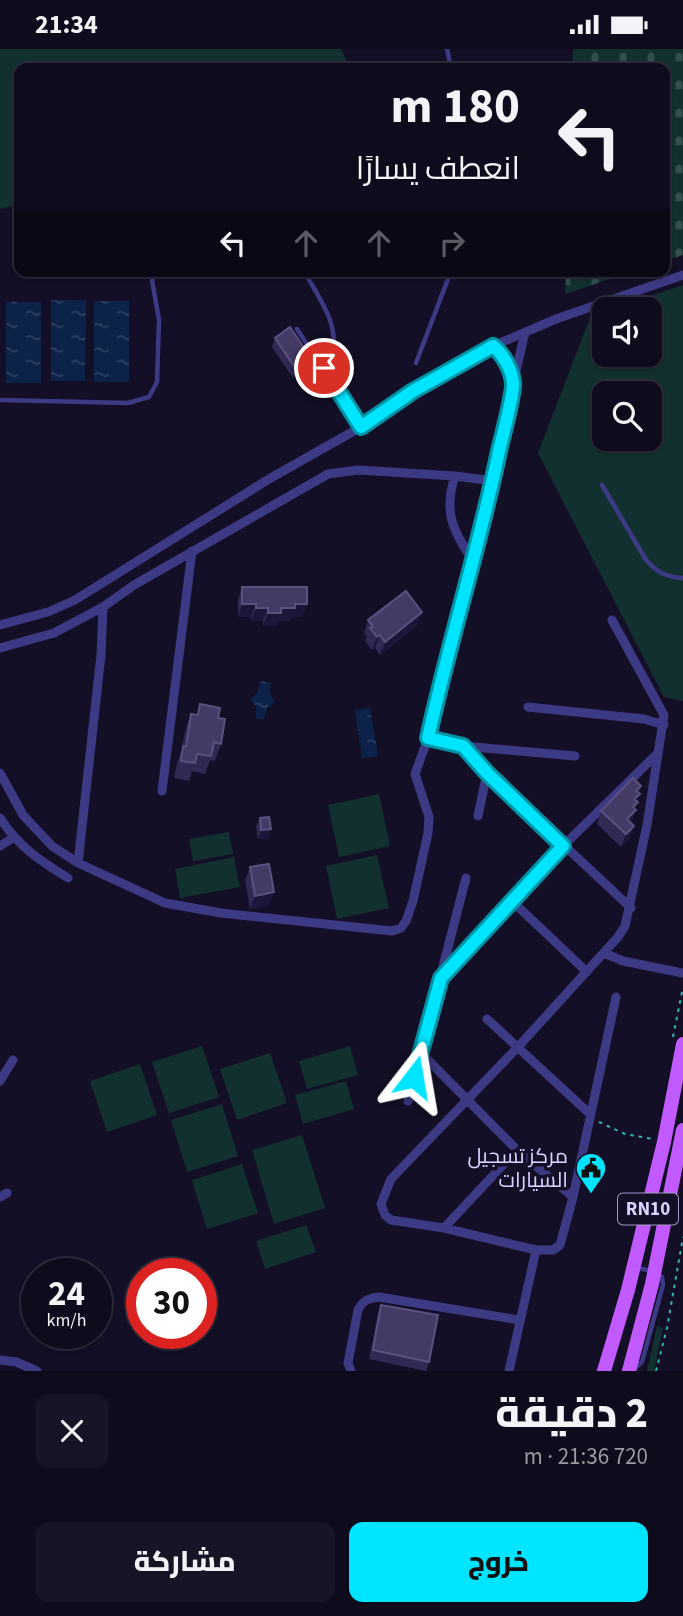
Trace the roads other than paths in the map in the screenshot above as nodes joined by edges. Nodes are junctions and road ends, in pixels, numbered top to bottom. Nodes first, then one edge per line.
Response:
1 (683, 275) edge
2 (154, 277) edge
3 (308, 277) edge
4 (449, 277) edge
5 (298, 329) dead end
6 (525, 332) junction
7 (493, 346) junction
8 (416, 363) dead end
9 (324, 368) junction
10 (513, 383) junction
11 (0, 400) edge
12 (361, 427) junction
13 (455, 476) junction
14 (493, 481) junction
15 (601, 485) dead end
16 (192, 551) junction
17 (473, 561) junction
18 (683, 578) edge
19 (103, 607) junction
20 (612, 620) dead end
21 (0, 625) edge
22 (0, 647) edge
23 (528, 707) dead end
24 (664, 725) junction
25 (428, 738) junction
26 (463, 746) junction
27 (657, 753) junction
28 (575, 756) dead end
29 (0, 773) edge
30 (487, 773) junction
31 (162, 791) dead end
32 (478, 816) dead end
33 (0, 818) edge
34 (13, 838) junction
35 (0, 846) edge
36 (563, 846) junction
37 (78, 863) junction
38 (68, 878) dead end
39 (466, 878) dead end
40 (513, 902) junction
41 (631, 908) junction
42 (604, 953) junction
43 (587, 972) junction
44 (683, 974) edge
45 (441, 978) junction
46 (616, 997) dead end
47 (487, 1019) dead end
48 (683, 1044) edge
49 (517, 1048) junction
50 (420, 1052) junction
51 (13, 1060) dead end
52 (0, 1081) edge
53 (408, 1101) dead end
54 (466, 1101) junction
55 (590, 1114) junction
56 (683, 1130) edge
57 (517, 1150) junction
58 (573, 1197) junction
59 (444, 1228) junction
60 (536, 1250) junction
61 (634, 1266) junction
62 (654, 1272) junction
63 (519, 1320) junction
64 (0, 1360) edge
65 (37, 1371) edge
66 (351, 1371) edge
67 (509, 1371) edge
68 (604, 1371) edge
69 (630, 1371) edge

1 - 6 street
2 - 11 lane
3 - 9 lane
4 - 8 lane
5 - 9 lane
6 - 7 street
6 - 10 street
7 - 10 street
7 - 12 street
9 - 12 lane
10 - 14 street
12 - 21 street
13 - 14 street
13 - 16 street
13 - 17 street
14 - 17 street
15 - 18 lane
16 - 19 street
16 - 31 street
17 - 25 street
19 - 22 street
19 - 37 street
20 - 24 street
23 - 24 street
24 - 27 street
25 - 26 street
25 - 37 street
26 - 28 street
26 - 30 street
27 - 36 street
27 - 41 street
29 - 37 street
30 - 32 street
30 - 36 street
33 - 34 street
34 - 35 street
34 - 38 street
36 - 40 street
36 - 41 street
39 - 45 street
40 - 43 street
40 - 45 street
41 - 42 street
42 - 43 street
42 - 44 street
43 - 49 street
45 - 50 street
46 - 55 street
47 - 49 street
48 - 61 main road, RN10
49 - 54 street
49 - 55 street
50 - 53 street
50 - 54 street
51 - 52 street
54 - 57 street
54 - 59 street
55 - 58 street
56 - 62 main road, RN10
57 - 58 street
57 - 59 street
58 - 60 street
59 - 60 street
60 - 63 street
61 - 62 lane
61 - 68 main road, RN10
62 - 69 main road, RN10
63 - 66 street
63 - 67 street
64 - 65 street

